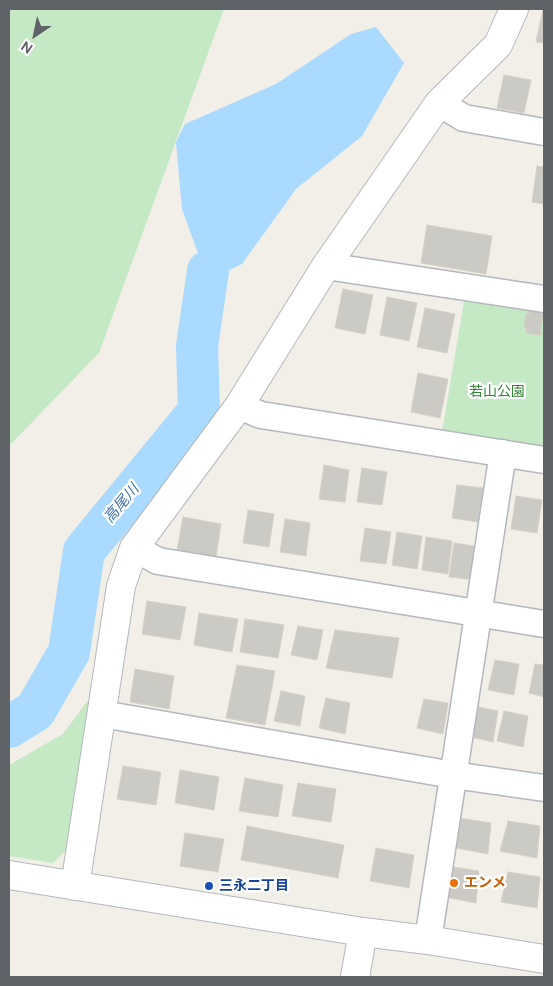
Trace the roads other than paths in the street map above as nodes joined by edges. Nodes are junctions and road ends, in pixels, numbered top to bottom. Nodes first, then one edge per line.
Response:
1 (514, 9) edge
2 (439, 103) junction
3 (544, 132) edge
4 (326, 266) junction
5 (544, 299) edge
6 (239, 406) junction
7 (503, 453) junction
8 (544, 460) edge
9 (134, 548) junction
10 (479, 614) junction
11 (544, 624) edge
12 (102, 714) junction
13 (454, 775) junction
14 (544, 788) edge
15 (9, 875) edge
16 (75, 886) junction
17 (363, 932) junction
18 (428, 940) junction
19 (544, 959) edge
20 (356, 977) edge

1 - 2 street
2 - 3 street
2 - 4 street
4 - 5 street
4 - 6 street
6 - 7 street
6 - 9 street
7 - 8 street
7 - 10 street
9 - 10 street
9 - 12 street
10 - 11 street
10 - 13 street
12 - 13 street
12 - 16 street
13 - 14 street
13 - 18 street
15 - 16 street
16 - 17 street
17 - 18 street
17 - 20 street
18 - 19 street

